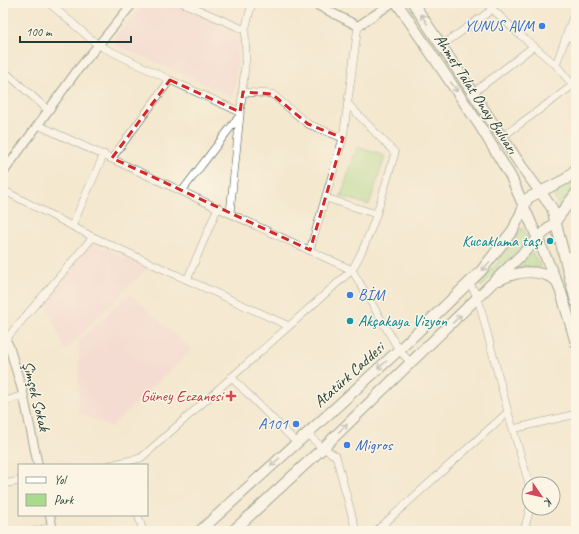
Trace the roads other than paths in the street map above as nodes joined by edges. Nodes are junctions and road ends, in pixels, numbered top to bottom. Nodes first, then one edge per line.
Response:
1 (49, 3) edge
2 (133, 3) edge
3 (183, 3) edge
4 (252, 3) edge
5 (313, 3) edge
6 (392, 3) edge
7 (397, 3) edge
8 (413, 3) edge
9 (486, 3) edge
10 (576, 8) edge
11 (493, 9) junction
12 (358, 26) junction
13 (245, 30) junction
14 (567, 35) junction
15 (576, 42) edge
16 (98, 45) junction
17 (441, 46) junction
18 (534, 46) junction
19 (556, 65) junction
20 (3, 70) edge
21 (170, 80) junction
22 (575, 86) edge
23 (242, 92) junction
24 (473, 93) junction
25 (349, 105) junction
26 (48, 110) junction
27 (240, 113) junction
28 (38, 125) junction
29 (502, 137) junction
30 (343, 138) junction
31 (104, 154) junction
32 (112, 158) junction
33 (576, 169) edge
34 (3, 173) edge
35 (3, 190) edge
36 (182, 191) junction
37 (540, 191) junction
38 (576, 193) edge
39 (326, 198) junction
40 (524, 205) junction
41 (218, 207) junction
42 (230, 213) junction
43 (376, 214) junction
44 (556, 221) junction
45 (72, 226) junction
46 (93, 237) junction
47 (537, 238) junction
48 (310, 250) junction
49 (576, 255) edge
50 (564, 256) junction
51 (352, 270) junction
52 (187, 280) junction
53 (556, 280) junction
54 (470, 282) junction
55 (493, 283) junction
56 (478, 298) junction
57 (576, 302) edge
58 (289, 326) junction
59 (4, 337) edge
60 (576, 343) edge
61 (399, 350) junction
62 (411, 363) junction
63 (231, 377) junction
64 (23, 395) junction
65 (3, 402) edge
66 (508, 412) junction
67 (576, 414) edge
68 (513, 429) junction
69 (307, 434) junction
70 (297, 443) junction
71 (323, 448) junction
72 (38, 464) edge
73 (124, 464) edge
74 (527, 476) edge
75 (18, 481) edge
76 (3, 484) edge
77 (50, 516) edge
78 (138, 516) edge
79 (528, 516) edge
80 (53, 529) edge
81 (35, 531) edge
82 (143, 531) edge
83 (200, 531) edge
84 (233, 531) edge
85 (356, 531) edge
86 (376, 531) edge
87 (524, 531) edge

1 - 16 street
2 - 16 street
3 - 13 street
4 - 13 street
5 - 12 street
6 - 12 street
7 -> 40 main road, Ahmet Talat Onay Bulvarı
17 -> 8 main road, Ahmet Talat Onay Bulvarı
9 - 11 street
10 - 14 street
11 - 17 street
11 - 18 street
12 - 25 street
13 - 23 street
14 - 15 street
14 - 19 street
16 - 21 street
16 - 26 street
17 - 24 main road, Ahmet Talat Onay Bulvarı
18 - 19 street
18 - 24 street
19 - 22 street
20 - 26 street
21 - 27 street
21 - 32 street
22 - 29 street
23 - 27 street
23 - 30 street
24 - 29 main road, Ahmet Talat Onay Bulvarı
25 - 30 street
25 - 43 street
26 - 28 street
27 - 36 street
27 - 42 street
28 - 31 street
28 - 34 street
29 - 37 main road, Ahmet Talat Onay Bulvarı
30 - 39 street
31 - 32 street
31 - 45 street
32 - 36 street
33 - 37 main road, Atatürk Caddesi
35 - 45 street
36 - 41 street
37 - 40 main road, Atatürk Caddesi
37 - 44 main road, Ahmet Talat Onay Bulvarı
38 - 44 main road, Atatürk Caddesi
39 - 43 street
39 - 48 street
40 - 47 main road, Ahmet Talat Onay Bulvarı
40 -> 54 main road, Atatürk Caddesi
41 - 42 street
41 - 52 street
42 - 48 street
43 - 51 street
44 - 47 main road, Atatürk Caddesi
44 - 50 main road, Ahmet Talat Onay Bulvarı
45 - 46 street
46 - 52 street
46 - 59 street
47 - 53 main road, Ahmet Talat Onay Bulvarı
47 - 55 main road, Atatürk Caddesi
48 - 51 street
49 - 50 street
50 - 57 main road, Ahmet Talat Onay Bulvarı
51 - 58 street
51 - 61 street
52 - 58 street
53 - 55 main road
53 - 60 main road, Ahmet Talat Onay Bulvarı
54 - 56 street
54 - 61 main road, Atatürk Caddesi
55 - 56 main road, Atatürk Caddesi
62 -> 56 main road, Atatürk Caddesi
56 - 66 street
58 - 63 street
59 - 64 street, Şimşek Sokak
61 - 62 street
61 -> 69 main road, Atatürk Caddesi
71 -> 62 main road, Atatürk Caddesi
63 - 70 street
63 - 73 street
64 - 65 street
64 - 72 street, Şimşek Sokak
66 - 68 street
66 - 86 street
67 - 68 street
68 - 74 street
69 - 70 main road, Atatürk Caddesi
69 - 71 street
70 -> 83 main road, Atatürk Caddesi
71 - 84 main road, Atatürk Caddesi
71 - 85 street
75 - 76 street
77 - 80 street
78 - 82 street
79 - 87 street
80 - 81 street

